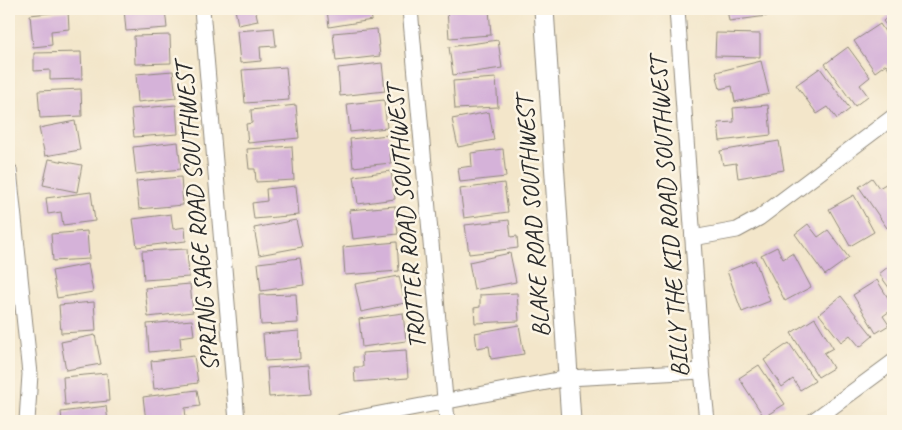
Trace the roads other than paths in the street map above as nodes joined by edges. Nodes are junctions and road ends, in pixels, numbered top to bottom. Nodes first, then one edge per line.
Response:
1 (202, 9) edge
2 (410, 9) edge
3 (544, 9) edge
4 (677, 9) edge
5 (893, 117) edge
6 (9, 170) edge
7 (693, 238) junction
8 (893, 362) edge
9 (702, 371) junction
10 (568, 378) junction
11 (445, 402) junction
12 (27, 421) edge
13 (237, 421) edge
14 (343, 421) edge
15 (446, 421) edge
16 (571, 421) edge
17 (707, 421) edge
18 (813, 421) edge

1 - 13 street, SPRING SAGE ROAD SOUTHWEST
2 - 11 street, TROTTER ROAD SOUTHWEST
3 - 10 street, BLAKE ROAD SOUTHWEST
4 - 7 street, BILLY THE KID ROAD SOUTHWEST
5 - 7 street
6 - 12 street
7 - 9 street, BILLY THE KID ROAD SOUTHWEST
8 - 18 street
9 - 10 street
9 - 17 street, BILLY THE KID ROAD SOUTHWEST
10 - 11 street
10 - 16 street, BLAKE ROAD SOUTHWEST
11 - 14 street
11 - 15 street, TROTTER ROAD SOUTHWEST

